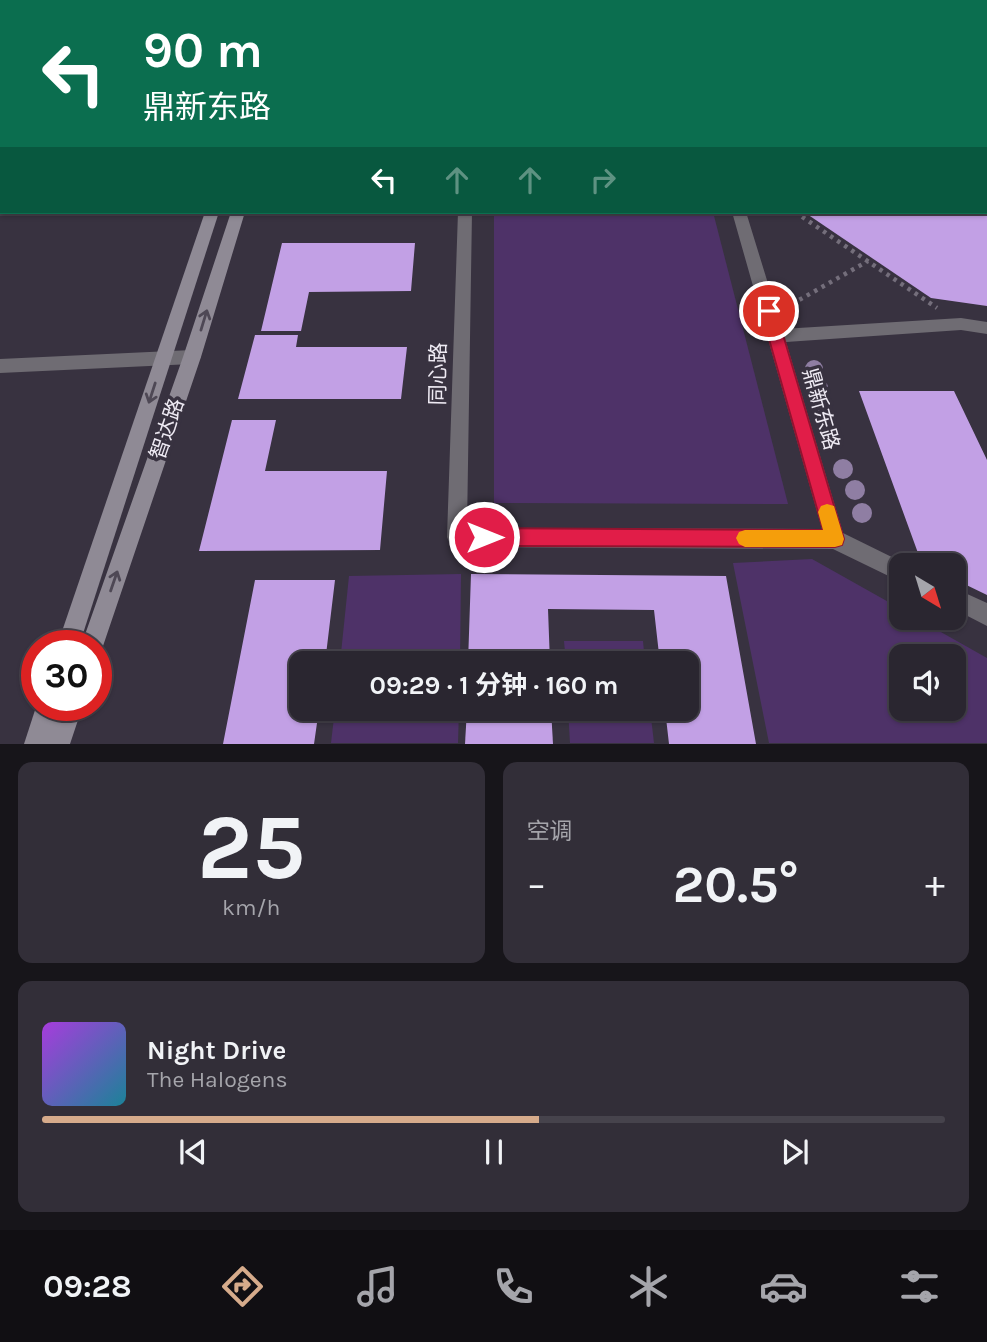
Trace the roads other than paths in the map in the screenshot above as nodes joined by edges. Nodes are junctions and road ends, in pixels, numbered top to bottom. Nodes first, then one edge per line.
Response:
1 (211, 214) edge
2 (236, 214) edge
3 (465, 214) edge
4 (741, 214) edge
5 (987, 328) edge
6 (776, 336) junction
7 (192, 357) junction
8 (164, 358) junction
9 (0, 366) edge
10 (835, 539) junction
11 (889, 566) edge
12 (966, 604) edge
13 (987, 615) edge
14 (73, 630) edge
15 (98, 630) edge
16 (43, 721) edge
17 (66, 721) edge
18 (36, 744) edge
19 (58, 744) edge

1 - 8 street, 智达路
7 -> 2 street, 智达路
3 - 10 street, 同心路
4 - 6 street, 鼎新东路
5 - 6 street
6 - 10 street, 鼎新东路
7 - 8 street
15 -> 7 street, 智达路
8 - 9 street
8 -> 14 street, 智达路
10 - 11 street
12 - 13 street
16 - 18 street
17 - 19 street

